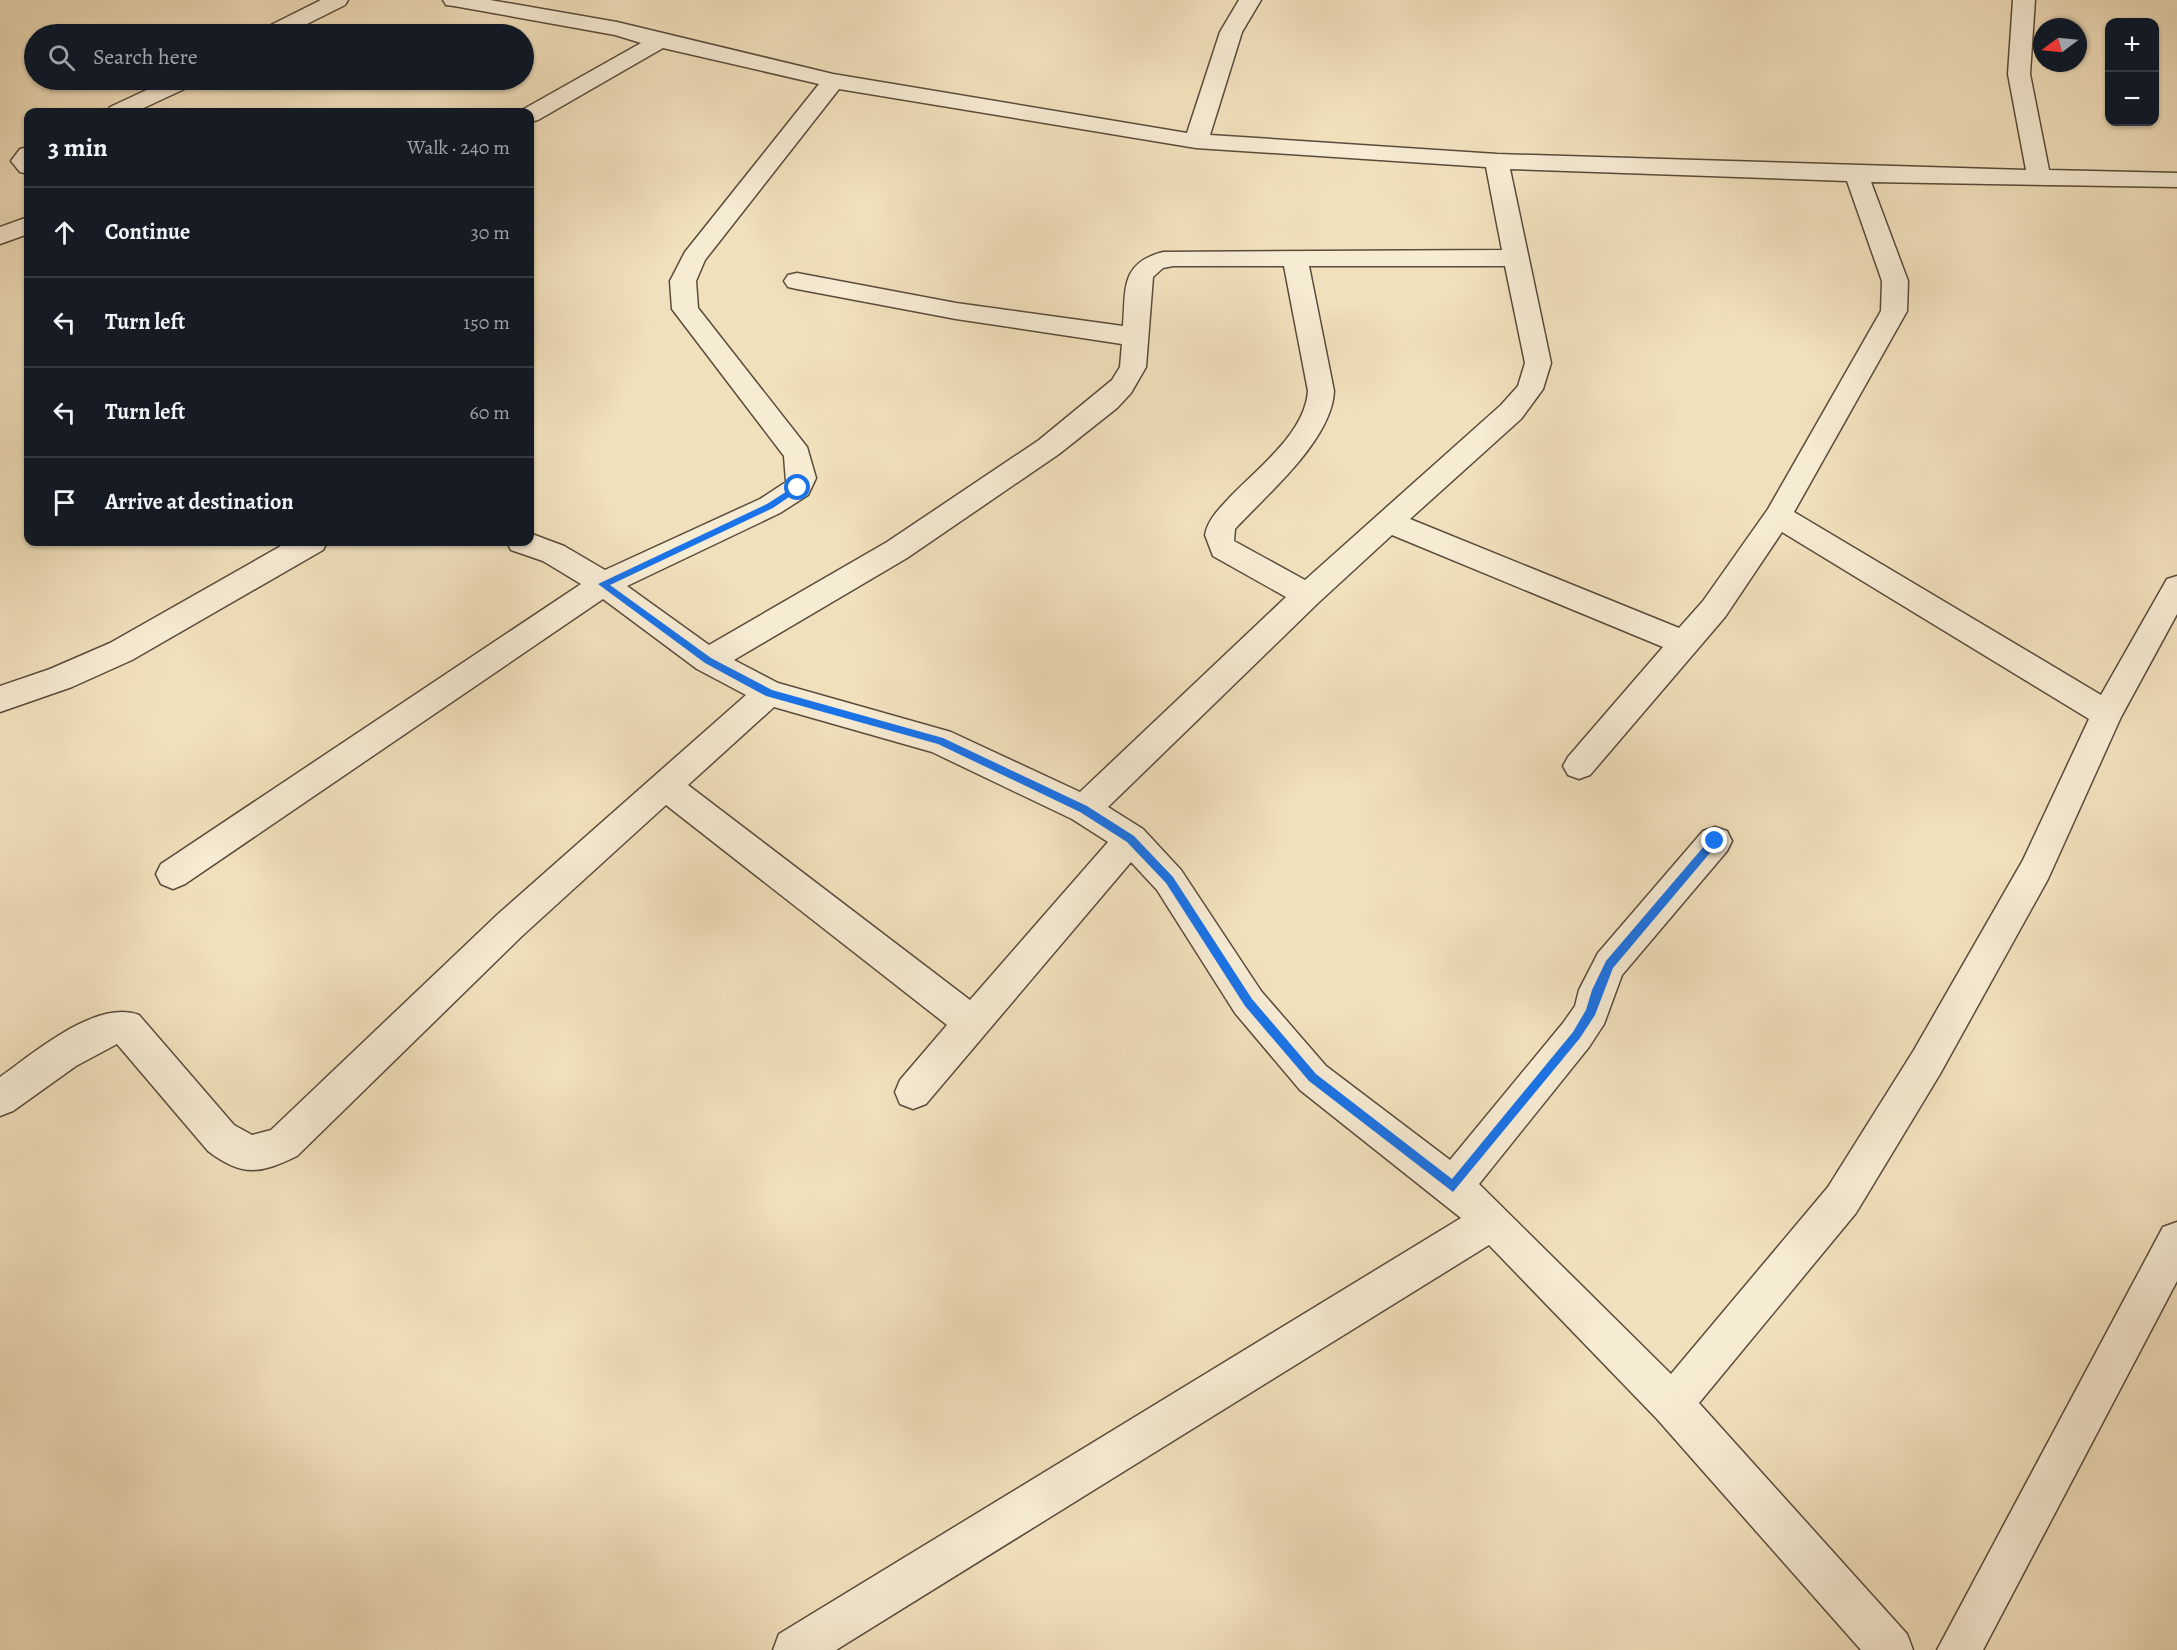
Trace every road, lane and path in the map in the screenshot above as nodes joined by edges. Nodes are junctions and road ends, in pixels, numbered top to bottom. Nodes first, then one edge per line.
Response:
1 (338, 0) edge
2 (454, 0) edge
3 (1250, 0) edge
4 (2024, 0) edge
5 (291, 24) edge
6 (660, 41) junction
7 (833, 81) junction
8 (164, 90) edge
9 (126, 108) edge
10 (534, 113) edge
11 (1196, 141) junction
12 (1497, 161) junction
13 (1856, 174) junction
14 (2039, 178) junction
15 (2177, 180) edge
16 (24, 227) edge
17 (0, 236) edge
18 (1295, 257) junction
19 (1516, 258) junction
20 (797, 281) dead end
21 (1137, 337) junction
22 (1778, 516) junction
23 (1389, 522) junction
24 (534, 545) edge
25 (304, 546) edge
26 (603, 584) junction
27 (2177, 586) edge
28 (1307, 595) junction
29 (2165, 635) edge
30 (1684, 643) junction
31 (708, 660) junction
32 (769, 693) junction
33 (0, 699) edge
34 (2107, 714) junction
35 (1579, 766) dead end
36 (666, 787) junction
37 (1084, 809) junction
38 (1131, 839) junction
39 (1715, 841) dead end
40 (172, 874) dead end
41 (972, 1023) junction
42 (913, 1092) dead end
43 (0, 1099) edge
44 (1453, 1186) junction
45 (1492, 1221) junction
46 (2177, 1241) edge
47 (1672, 1404) junction
48 (795, 1650) edge
49 (1891, 1650) edge
50 (1959, 1650) edge

1 - 5 street
2 - 6 street
3 - 11 street
4 - 14 street
6 - 7 street
6 - 10 street
7 - 11 street
7 - 26 street
8 - 9 street
11 - 12 street
12 - 13 street
12 - 19 street
13 - 14 street
13 - 22 street
14 - 15 street
16 - 17 street
18 - 19 street
18 - 21 street
18 - 28 street
19 - 23 street
20 - 21 street
21 - 31 street
22 - 30 street
22 - 34 street
23 - 28 street
23 - 30 street
24 - 26 street
25 - 33 street
26 - 31 street
26 - 40 street
27 - 29 street
28 - 37 street
29 - 34 street
30 - 35 street
31 - 32 street
32 - 36 street
32 - 37 street
34 - 47 street
36 - 41 street
36 - 43 street
37 - 38 street
38 - 41 street
38 - 44 street
39 - 44 street
41 - 42 street
44 - 45 street
45 - 47 street
45 - 48 street
46 - 50 street
47 - 49 street

